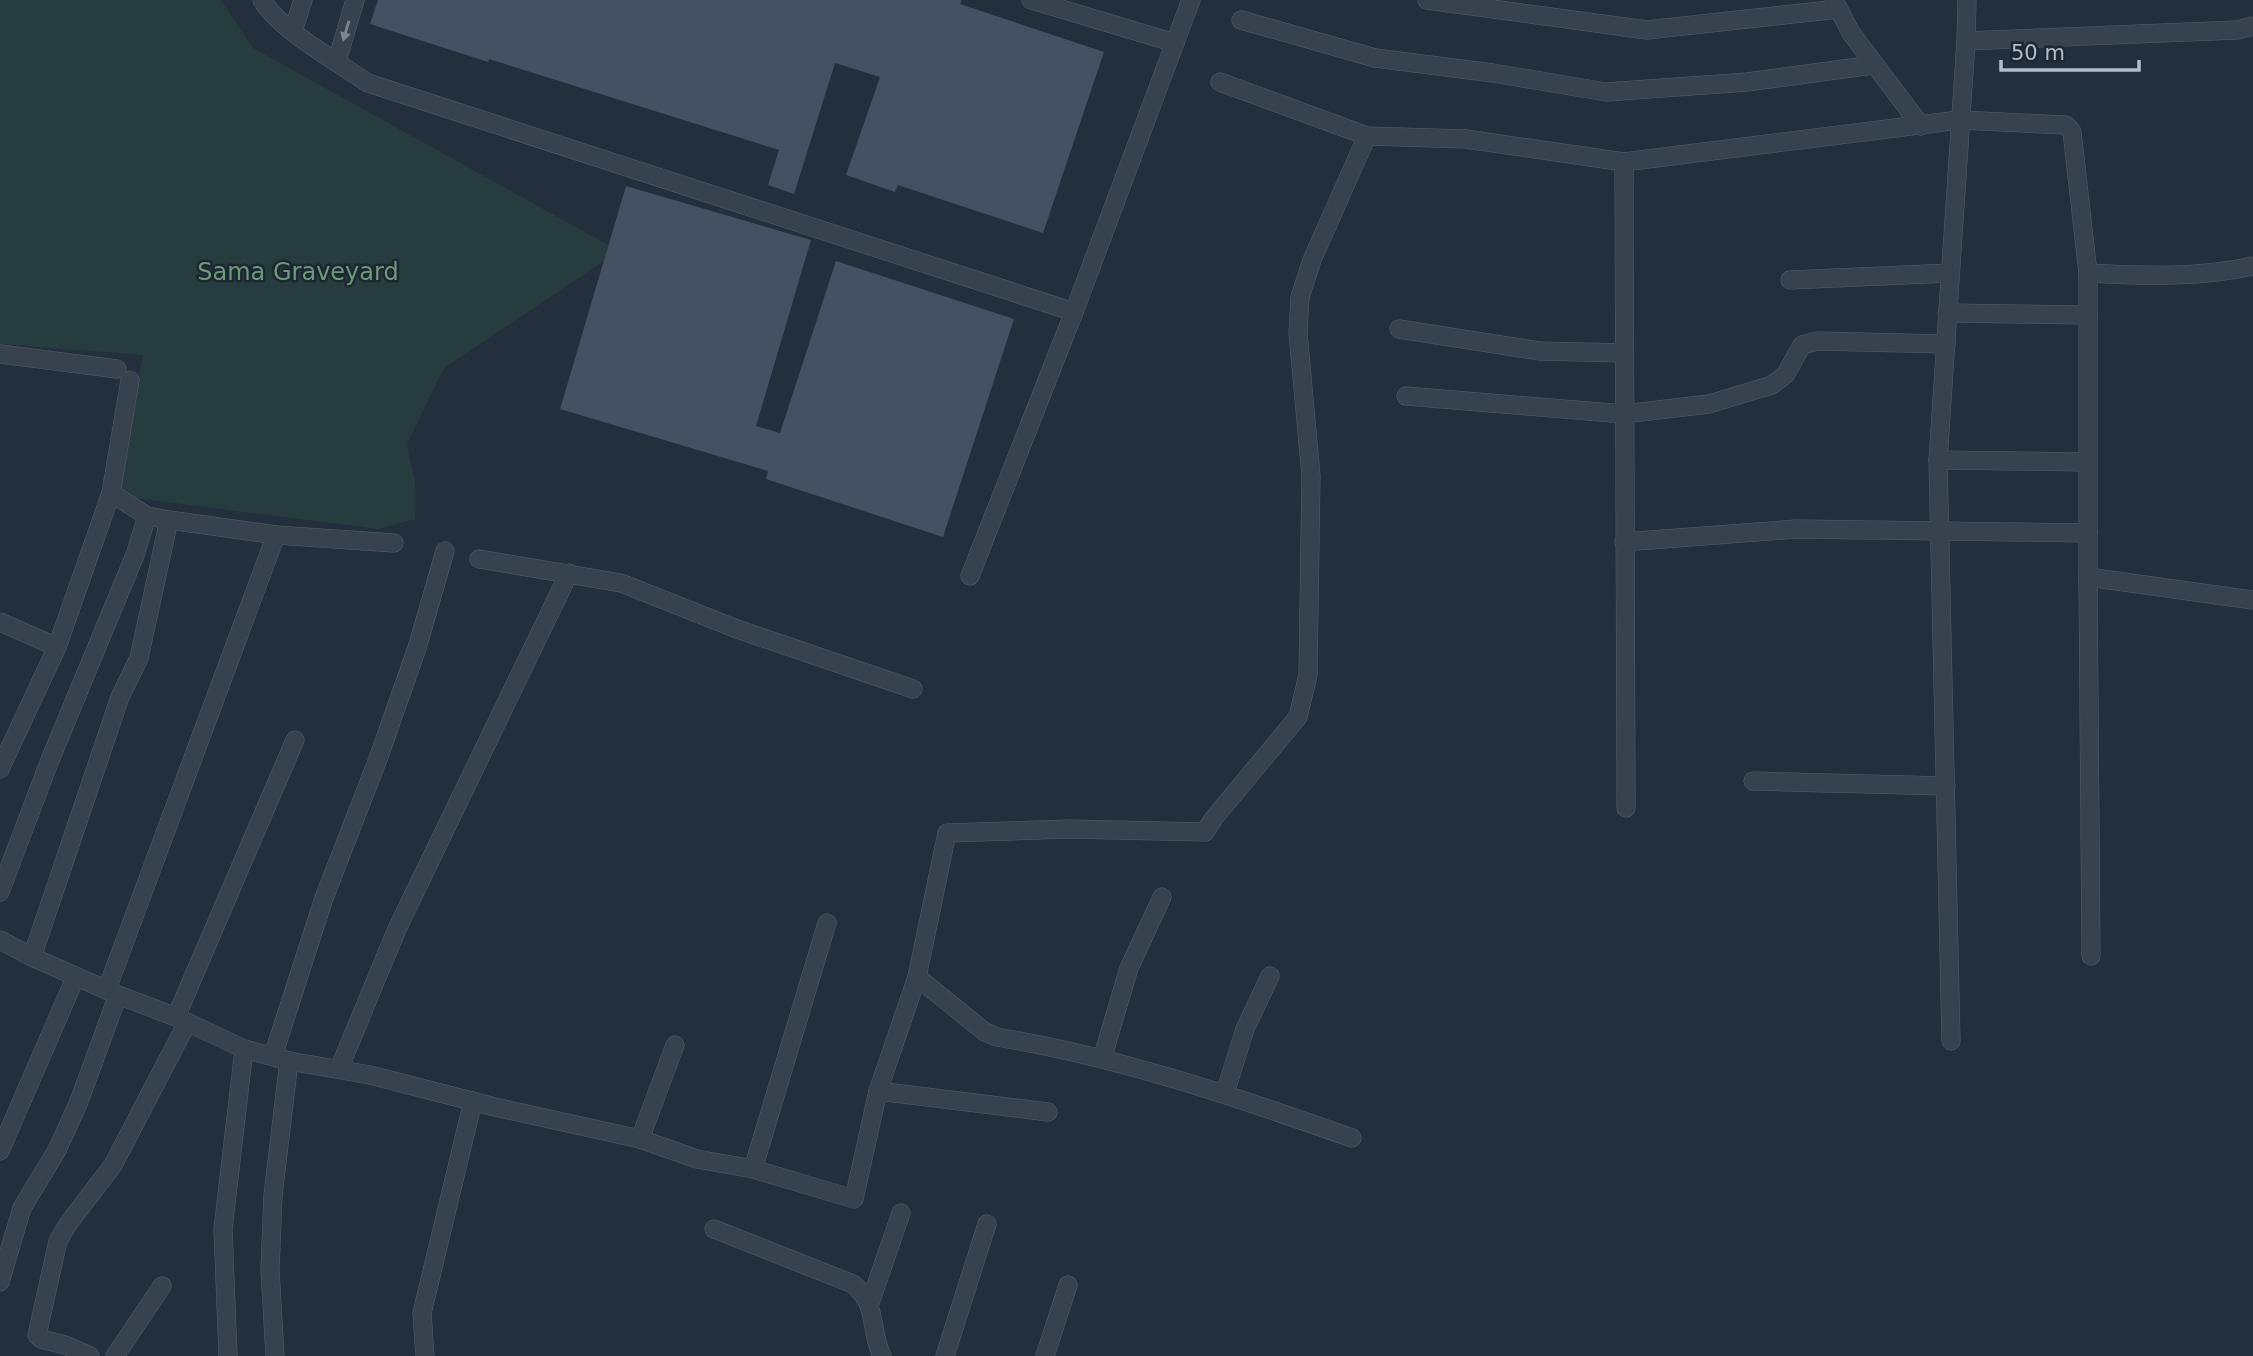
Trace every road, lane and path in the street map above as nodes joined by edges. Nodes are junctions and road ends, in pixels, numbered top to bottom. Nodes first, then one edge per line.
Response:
1 (262, 0) edge
2 (303, 0) edge
3 (355, 0) edge
4 (1031, 0) edge
5 (1191, 0) edge
6 (1427, 0) edge
7 (1967, 0) edge
8 (1836, 5) edge
9 (1241, 20) dead end
10 (2253, 26) edge
11 (293, 31) junction
12 (1966, 41) junction
13 (1175, 43) junction
14 (337, 61) junction
15 (1873, 65) junction
16 (1220, 82) dead end
17 (1959, 120) junction
18 (1921, 126) junction
19 (1367, 136) junction
20 (1624, 162) junction
21 (2253, 266) edge
22 (1950, 273) junction
23 (2088, 273) junction
24 (1790, 280) dead end
25 (1074, 312) junction
26 (1947, 313) junction
27 (2088, 316) junction
28 (1399, 329) dead end
29 (1946, 344) junction
30 (1624, 353) junction
31 (0, 355) edge
32 (1406, 396) dead end
33 (1624, 414) junction
34 (1938, 460) junction
35 (2087, 462) junction
36 (111, 493) junction
37 (146, 516) junction
38 (169, 520) junction
39 (1940, 531) junction
40 (2088, 533) junction
41 (276, 535) junction
42 (1624, 542) junction
43 (394, 543) dead end
44 (445, 551) dead end
45 (479, 559) dead end
46 (569, 573) junction
47 (970, 576) dead end
48 (2088, 577) junction
49 (2253, 600) edge
50 (0, 622) edge
51 (57, 647) junction
52 (913, 689) dead end
53 (295, 740) dead end
54 (0, 769) edge
55 (1753, 781) dead end
56 (1946, 786) junction
57 (1626, 808) dead end
58 (0, 892) edge
59 (1162, 898) dead end
60 (827, 923) dead end
61 (0, 940) edge
62 (2091, 956) dead end
63 (32, 957) junction
64 (76, 976) junction
65 (1270, 976) dead end
66 (917, 977) junction
67 (113, 992) junction
68 (181, 1020) junction
69 (1951, 1041) dead end
70 (675, 1045) dead end
71 (244, 1049) junction
72 (281, 1058) junction
73 (1102, 1059) junction
74 (339, 1069) junction
75 (878, 1091) junction
76 (1225, 1093) junction
77 (473, 1101) junction
78 (1048, 1112) dead end
79 (1352, 1138) dead end
80 (639, 1139) junction
81 (0, 1151) edge
82 (753, 1169) junction
83 (901, 1213) dead end
84 (987, 1224) dead end
85 (715, 1229) dead end
86 (0, 1282) edge
87 (1068, 1285) dead end
88 (162, 1286) dead end
89 (870, 1303) junction
90 (90, 1356) edge
91 (115, 1356) edge
92 (228, 1356) edge
93 (275, 1356) edge
94 (425, 1356) edge
95 (882, 1356) edge
96 (945, 1356) edge
97 (1045, 1356) edge

1 - 11 street
2 - 11 street
3 -> 14 street
4 - 13 street
5 - 13 street
6 - 8 street
7 - 12 street
8 - 15 street
9 - 15 street
10 - 12 street
11 - 14 street
12 - 17 street
13 - 25 street
14 - 25 street
15 - 18 street
16 - 19 street
17 - 18 street
17 - 22 street
17 - 23 street
18 - 20 street
19 - 20 street
19 - 66 street
20 - 30 street
21 - 23 street
22 - 24 street
22 - 26 street
23 - 27 street
25 - 47 street
26 - 27 street
26 - 29 street
27 - 35 street
28 - 30 street
29 - 33 street
29 - 34 street
30 - 33 street
31 - 36 street
32 - 33 street
33 - 42 street
34 - 35 street
34 - 39 street
35 - 40 street
36 - 37 street
36 - 51 street
37 - 38 street
37 - 58 street
38 - 41 street
38 - 63 street
39 - 40 street
39 - 42 street
39 - 56 street
40 - 48 street
41 - 43 street
41 - 67 street
42 - 57 street
44 - 72 street
45 - 46 street
46 - 52 street
46 - 74 street
48 - 49 street
48 - 62 street
50 - 51 street
51 - 54 street
53 - 68 street
55 - 56 street
56 - 69 street
59 - 73 street
60 - 82 street
61 - 63 street
63 - 64 street
64 - 67 street
64 - 81 street
65 - 76 street
66 - 73 street
66 - 75 street
67 - 68 street
67 - 86 street
68 - 71 street
68 - 90 street
70 - 80 street
71 - 72 street
71 - 92 street
72 - 74 street
72 - 93 street
73 - 76 street
74 - 77 street
75 - 78 street
75 - 82 street
76 - 79 street
77 - 80 street
77 - 94 street
80 - 82 street
83 - 89 street
84 - 96 street
85 - 89 street
87 - 97 street
88 - 91 street
89 - 95 street

